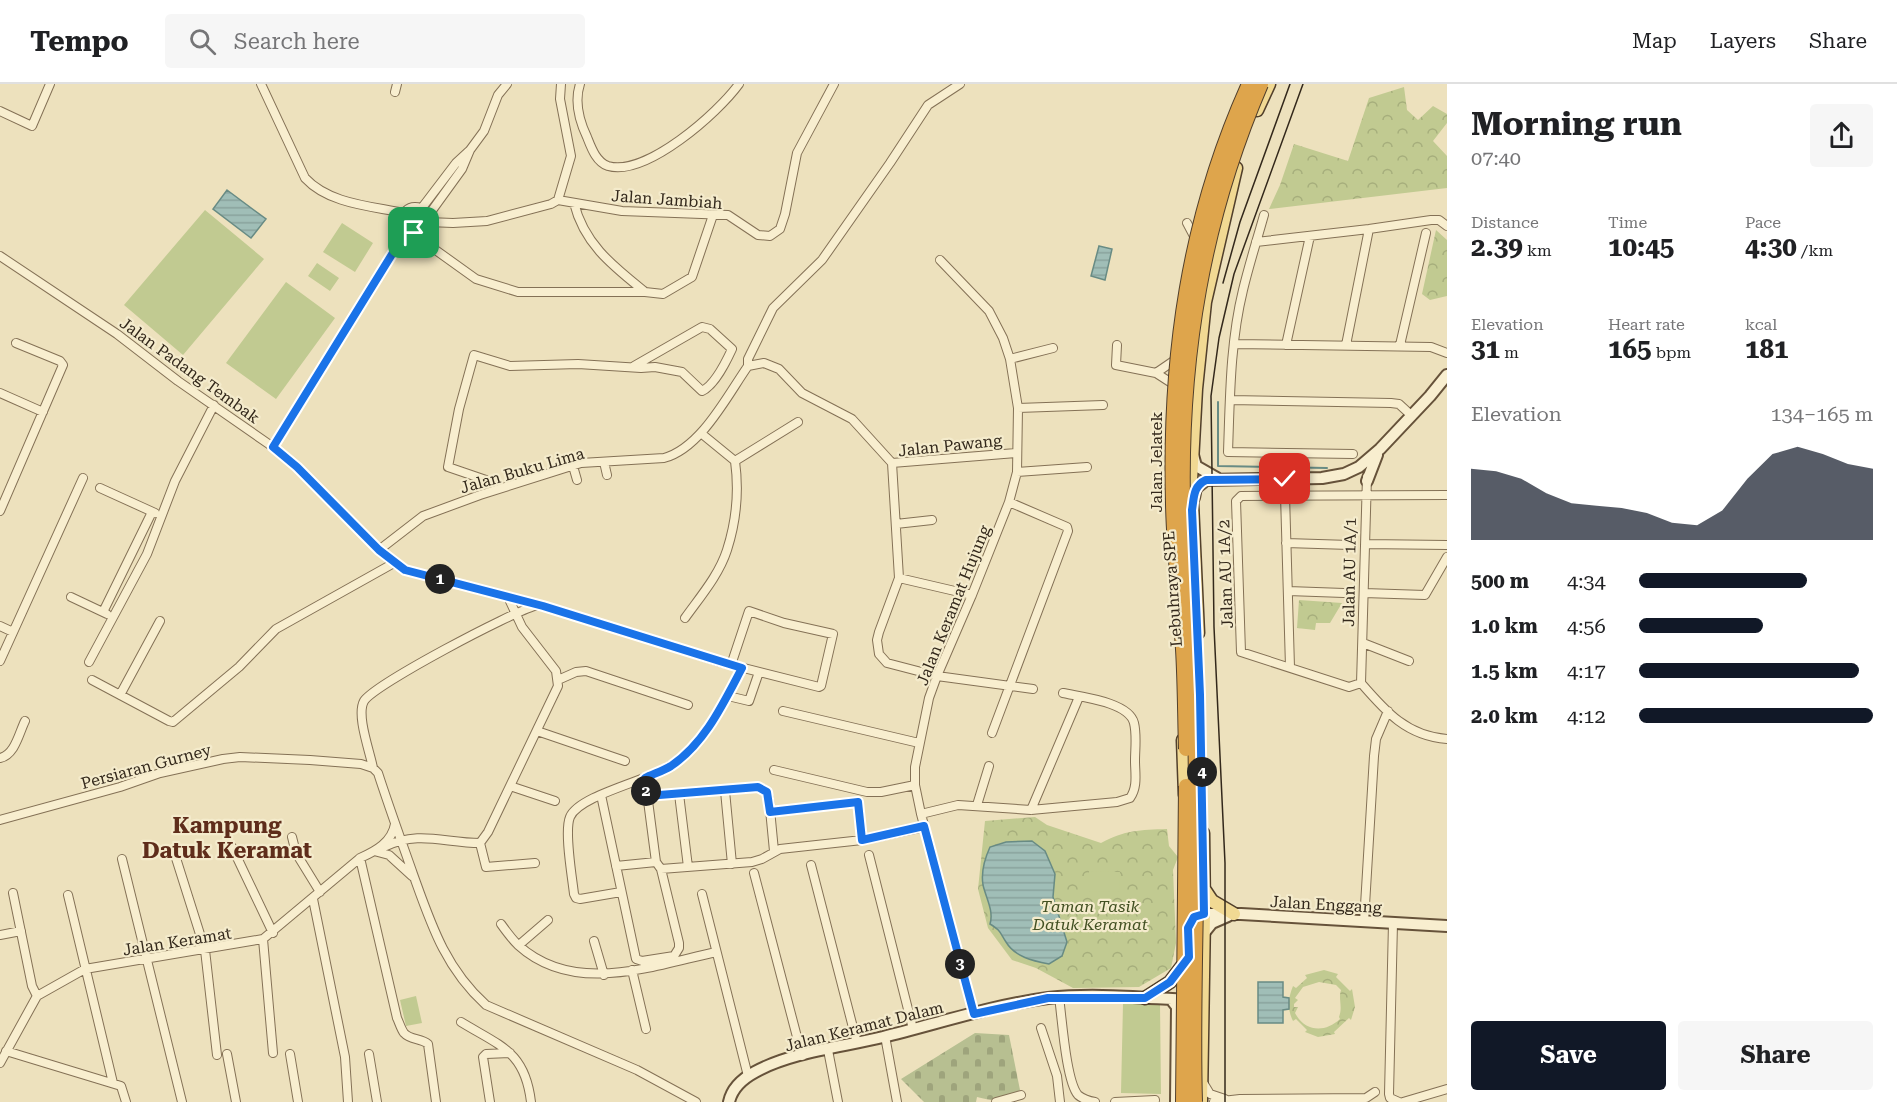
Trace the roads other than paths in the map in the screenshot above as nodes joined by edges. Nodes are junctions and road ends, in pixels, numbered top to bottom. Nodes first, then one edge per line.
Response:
1 (50, 84) edge
2 (261, 84) edge
3 (507, 84) edge
4 (561, 84) edge
5 (580, 84) edge
6 (740, 84) edge
7 (834, 84) edge
8 (960, 84) edge
9 (1249, 84) edge
10 (1261, 84) edge
11 (1269, 84) edge
12 (0, 111) edge
13 (470, 150) junction
14 (558, 200) junction
15 (574, 204) junction
16 (421, 209) junction
17 (404, 213) junction
18 (712, 215) junction
19 (1264, 215) dead end
20 (428, 219) junction
21 (1447, 226) edge
22 (1369, 229) junction
23 (407, 230) junction
24 (418, 233) junction
25 (1426, 233) dead end
26 (1310, 236) junction
27 (1256, 242) junction
28 (0, 256) edge
29 (940, 260) dead end
30 (645, 292) junction
31 (16, 343) dead end
32 (1234, 344) junction
33 (1117, 345) dead end
34 (1286, 345) junction
35 (1346, 345) junction
36 (1400, 345) junction
37 (1053, 348) dead end
38 (1447, 353) edge
39 (1010, 359) junction
40 (1175, 360) junction
41 (634, 366) junction
42 (748, 366) junction
43 (1153, 373) junction
44 (1447, 375) edge
45 (1173, 384) junction
46 (0, 393) edge
47 (1230, 400) junction
48 (214, 405) junction
49 (1103, 405) dead end
50 (1018, 408) junction
51 (43, 412) junction
52 (1412, 416) junction
53 (798, 422) dead end
54 (702, 434) junction
55 (273, 447) junction
56 (1192, 449) junction
57 (1380, 449) junction
58 (1016, 453) junction
59 (1353, 454) dead end
60 (735, 461) junction
61 (604, 462) junction
62 (1367, 462) junction
63 (892, 463) junction
64 (573, 466) junction
65 (1087, 467) dead end
66 (1017, 472) junction
67 (1344, 474) junction
68 (608, 475) dead end
69 (83, 478) dead end
70 (1219, 479) junction
71 (486, 480) dead end
72 (577, 480) dead end
73 (1191, 481) junction
74 (1366, 487) junction
75 (100, 488) dead end
76 (1285, 495) junction
77 (1447, 495) edge
78 (1172, 496) junction
79 (1009, 502) junction
80 (1192, 510) junction
81 (0, 511) edge
82 (152, 512) junction
83 (161, 517) junction
84 (932, 520) dead end
85 (896, 524) junction
86 (1286, 543) junction
87 (1365, 544) junction
88 (1350, 545) dead end
89 (1447, 545) edge
90 (379, 550) junction
91 (1447, 558) edge
92 (394, 563) junction
93 (899, 578) junction
94 (1288, 591) junction
95 (1344, 593) dead end
96 (1364, 593) junction
97 (972, 595) junction
98 (71, 597) dead end
99 (508, 597) junction
100 (538, 605) junction
101 (103, 612) junction
102 (516, 614) junction
103 (113, 617) junction
104 (685, 618) dead end
105 (160, 621) dead end
106 (0, 626) edge
107 (14, 632) junction
108 (1363, 643) junction
109 (0, 660) edge
110 (1408, 661) dead end
111 (89, 662) dead end
112 (731, 665) junction
113 (742, 668) junction
114 (1290, 668) junction
115 (759, 672) junction
116 (937, 676) junction
117 (92, 680) dead end
118 (558, 680) junction
119 (1361, 683) junction
120 (1010, 686) junction
121 (1033, 689) dead end
122 (1063, 693) dead end
123 (120, 695) junction
124 (728, 696) junction
125 (1079, 697) junction
126 (688, 705) dead end
127 (783, 711) dead end
128 (1388, 711) junction
129 (25, 721) dead end
130 (537, 731) junction
131 (992, 733) dead end
132 (1447, 739) edge
133 (919, 743) junction
134 (0, 758) edge
135 (625, 760) dead end
136 (989, 766) dead end
137 (374, 768) junction
138 (774, 770) dead end
139 (645, 778) junction
140 (915, 785) junction
141 (510, 786) junction
142 (725, 790) junction
143 (680, 794) junction
144 (601, 795) junction
145 (647, 796) junction
146 (555, 801) dead end
147 (977, 805) junction
148 (1031, 810) junction
149 (770, 812) junction
150 (921, 814) junction
151 (0, 820) edge
152 (395, 824) junction
153 (924, 826) junction
154 (292, 837) dead end
155 (400, 839) junction
156 (862, 840) junction
157 (480, 843) junction
158 (232, 847) dead end
159 (374, 851) junction
160 (774, 851) junction
161 (175, 855) dead end
162 (869, 855) dead end
163 (360, 858) junction
164 (122, 859) dead end
165 (535, 863) dead end
166 (732, 864) junction
167 (658, 865) junction
168 (811, 865) dead end
169 (616, 866) junction
170 (688, 867) junction
171 (754, 873) dead end
172 (415, 879) junction
173 (1204, 888) junction
174 (320, 892) junction
175 (621, 892) junction
176 (13, 893) dead end
177 (702, 894) dead end
178 (68, 895) dead end
179 (313, 899) junction
180 (1204, 914) junction
181 (1234, 914) junction
182 (548, 920) dead end
183 (1364, 921) junction
184 (1393, 923) junction
185 (501, 924) dead end
186 (1447, 926) edge
187 (1188, 928) junction
188 (21, 931) junction
189 (273, 933) junction
190 (1204, 933) junction
191 (0, 935) edge
192 (263, 939) junction
193 (594, 941) dead end
194 (519, 945) junction
195 (205, 950) junction
196 (716, 951) junction
197 (1189, 957) junction
198 (146, 960) junction
199 (85, 969) junction
200 (632, 970) junction
201 (604, 975) junction
202 (37, 996) junction
203 (1059, 998) junction
204 (1145, 998) junction
205 (1171, 999) junction
206 (1186, 1000) junction
207 (1202, 1001) junction
208 (974, 1014) junction
209 (460, 1022) dead end
210 (1041, 1028) dead end
211 (646, 1029) dead end
212 (913, 1029) junction
213 (885, 1036) junction
214 (857, 1043) junction
215 (828, 1050) junction
216 (6, 1051) junction
217 (273, 1053) dead end
218 (512, 1053) junction
219 (228, 1054) dead end
220 (290, 1054) dead end
221 (369, 1054) dead end
222 (218, 1055) dead end
223 (802, 1056) junction
224 (0, 1063) edge
225 (1069, 1068) junction
226 (1201, 1074) junction
227 (748, 1076) junction
228 (1057, 1076) junction
229 (113, 1083) junction
230 (1447, 1089) edge
231 (1375, 1092) dead end
232 (1021, 1095) dead end
233 (1155, 1100) dead end
234 (1228, 1100) junction
235 (126, 1102) edge
236 (182, 1102) edge
237 (236, 1102) edge
238 (298, 1102) edge
239 (348, 1102) edge
240 (377, 1102) edge
241 (436, 1102) edge
242 (490, 1102) edge
243 (531, 1102) edge
244 (696, 1102) edge
245 (729, 1102) edge
246 (838, 1102) edge
247 (897, 1102) edge
248 (996, 1102) edge
249 (1060, 1102) edge
250 (1095, 1102) edge
251 (1115, 1102) edge
252 (1176, 1102) edge
253 (1184, 1102) edge
254 (1195, 1102) edge
255 (1201, 1102) edge
256 (1214, 1102) edge
257 (1401, 1102) edge

1 - 12 street
2 - 17 street
3 - 13 street
4 - 14 street
5 - 6 street
7 - 18 street, Jalan Jambiah
8 - 42 street, Jalan Buku Lima
9 - 40 main road, Jalan Jelatek
9 - 253 highway, Lebuhraya SPE, bridge
10 - 254 highway, Lebuhraya SPE, bridge
11 - 56 main road
13 - 16 street
13 - 20 street
14 - 15 street, Jalan Jambiah
14 - 20 street
15 - 18 street, Jalan Jambiah
15 - 30 street
16 - 17 street
16 - 20 street
17 - 23 street
18 - 30 street
19 - 27 street
20 - 24 street
21 - 22 street
22 - 26 street
22 - 35 street
23 - 24 street
23 - 55 street
24 - 30 street
25 - 36 street
26 - 27 street
26 - 34 street
27 - 32 street
28 - 48 street, Jalan Padang Tembak
29 - 39 street, Jalan Keramat Hujung
31 - 51 street
32 - 34 street
32 - 47 street
33 - 43 street
34 - 35 street
35 - 36 street
36 - 38 street
37 - 39 street
39 - 50 street, Jalan Keramat Hujung
40 - 43 street
40 - 45 main road, Jalan Jelatek
41 - 41 street
41 - 71 street
42 - 54 street, Jalan Buku Lima
42 - 63 street
43 - 45 street
44 - 52 street
45 - 78 main road, Jalan Jelatek
46 - 51 street
47 - 52 street
47 - 59 street
48 - 55 street, Jalan Padang Tembak
48 - 83 street
49 - 50 street
50 - 58 street, Jalan Keramat Hujung
51 - 81 street
52 - 57 street
53 - 60 street
54 - 60 street
54 - 61 street, Jalan Buku Lima
55 - 90 street, Jalan Padang Tembak
56 - 70 street
56 - 73 main road
57 - 62 street
57 - 74 street
58 - 63 street, Jalan Pawang
58 - 66 street, Jalan Keramat Hujung
60 - 104 street
61 - 64 street, Jalan Buku Lima
61 - 68 street
62 - 67 street
62 - 74 street, Jalan AU 1A/1
63 - 85 street, Jalan Pawang
64 - 72 street
64 - 90 street, Jalan Buku Lima
65 - 66 street
66 - 79 street, Jalan Keramat Hujung
67 - 70 street
67 - 74 street
69 - 107 street
70 - 80 street
73 - 78 main road
73 - 80 main road
74 - 76 street, Jalan AU 1A/2
74 - 77 street, Jalan AU 1A/2
74 - 87 street, Jalan AU 1A/1
75 - 82 street
76 - 86 street
76 - 114 street, Jalan AU 1A/2
78 - 187 main road, Jalan Jelatek
79 - 97 street, Jalan Keramat Hujung
79 - 120 street
80 - 173 main road
82 - 83 street
82 - 101 street
83 - 103 street
84 - 85 street
85 - 93 street, Jalan Pawang
86 - 88 street
86 - 94 street
87 - 89 street
87 - 96 street, Jalan AU 1A/1
90 - 92 street, Jalan Padang Tembak
91 - 96 street
92 - 99 street, Jalan Padang Tembak
92 - 123 street
93 - 97 street
93 - 116 street, Jalan Pawang
94 - 95 street
94 - 114 street
96 - 108 street, Jalan AU 1A/1
97 - 116 street, Jalan Keramat Hujung
98 - 101 street
99 - 100 street, Jalan Padang Tembak
99 - 102 street
100 - 102 street
100 - 112 street, Jalan Padang Tembak
101 - 103 street
102 - 118 street
102 - 137 street
103 - 111 street
105 - 123 street
106 - 107 street
107 - 109 street
108 - 110 street
108 - 119 street, Jalan AU 1A/1
112 - 113 street, Jalan Padang Tembak
112 - 115 street, Jalan Padang Tembak
113 - 115 street, Jalan Padang Tembak
113 - 124 street
114 - 119 street, Jalan AU 1A/2
115 - 124 street
116 - 120 street, Jalan Pawang
116 - 133 street, Jalan Keramat Hujung
117 - 123 street
118 - 126 street
118 - 130 street
119 - 128 street
120 - 121 street, Jalan Pawang
120 - 131 street
122 - 125 street
124 - 139 street
125 - 148 street
125 - 148 street
127 - 133 street
128 - 132 street
128 - 183 street
129 - 134 street
130 - 135 street
130 - 141 street
133 - 140 street, Jalan Keramat Hujung
136 - 147 street
137 - 151 street, Persiaran Gurney
137 - 152 street
138 - 140 street
139 - 144 street
139 - 145 street
140 - 150 street, Jalan Keramat Hujung
141 - 146 street
141 - 157 street
142 - 143 street
142 - 149 street
142 - 166 street
143 - 145 street
143 - 170 street
144 - 169 street
144 - 175 street
145 - 167 street
147 - 148 street
147 - 150 street
149 - 156 street
149 - 160 street
150 - 153 street, Jalan Keramat Hujung
152 - 155 street
152 - 159 street, Jalan Keramat
153 - 156 street
153 - 208 street, Jalan Keramat Hujung
154 - 174 street
155 - 157 street
155 - 159 street
155 - 172 street
156 - 160 street
157 - 165 street
158 - 189 street
159 - 163 street, Jalan Keramat
159 - 172 street
160 - 166 street
161 - 195 street
162 - 212 street
163 - 174 street, Jalan Keramat
163 - 241 street
164 - 198 street
166 - 170 street
167 - 169 street
167 - 170 street
167 - 175 street
168 - 214 street
169 - 175 street
171 - 223 street
172 - 244 street
173 - 180 main road
173 - 181 main road
174 - 179 street, Jalan Keramat
176 - 188 street
177 - 196 street
178 - 199 street
179 - 189 street, Jalan Keramat
179 - 239 street
180 - 181 street, Jalan Enggang
180 - 187 main road
180 - 190 main road
181 - 183 street, Jalan Enggang
181 - 190 street
182 - 194 street
183 - 184 street, Jalan Enggang
184 - 186 street, Jalan Enggang
184 - 257 street
185 - 194 street
187 - 197 main road, Jalan Jelatek
188 - 191 street
188 - 202 street
189 - 192 street, Jalan Keramat
190 - 207 main road
192 - 195 street, Jalan Keramat
192 - 217 street
193 - 201 street
194 - 201 street
195 - 198 street, Jalan Keramat
195 - 222 street
196 - 200 street
196 - 227 street
197 - 204 main road
197 - 206 main road, Jalan Jelatek
198 - 199 street, Jalan Keramat
198 - 236 street
199 - 202 street, Jalan Keramat
199 - 229 street
200 - 201 street
200 - 211 street
202 - 216 street
203 - 204 street, Jalan Keramat Dalam
203 - 208 street, Jalan Keramat Dalam
203 - 225 street
204 - 205 street, Jalan Keramat Dalam
205 - 206 street, Jalan Keramat Dalam
205 - 252 street
206 - 207 street, Jalan Keramat Dalam
206 - 253 main road, Jalan Jelatek
207 - 226 main road
208 - 212 street, Jalan Keramat Dalam
209 - 218 street
210 - 228 street
212 - 213 street, Jalan Keramat Dalam
213 - 214 street, Jalan Keramat Dalam
213 - 247 street
214 - 215 street, Jalan Keramat Dalam
215 - 223 street, Jalan Keramat Dalam
215 - 246 street
216 - 224 street
216 - 229 street
218 - 242 street
218 - 243 street
219 - 237 street
220 - 238 street
221 - 240 street
223 - 227 street, Jalan Keramat Dalam
225 - 228 street
225 - 250 street
226 - 234 street
226 - 255 main road
227 - 245 street, Jalan Keramat Dalam
228 - 249 street
229 - 235 street
230 - 257 street
231 - 234 street
232 - 248 street
233 - 251 street
234 - 256 street

